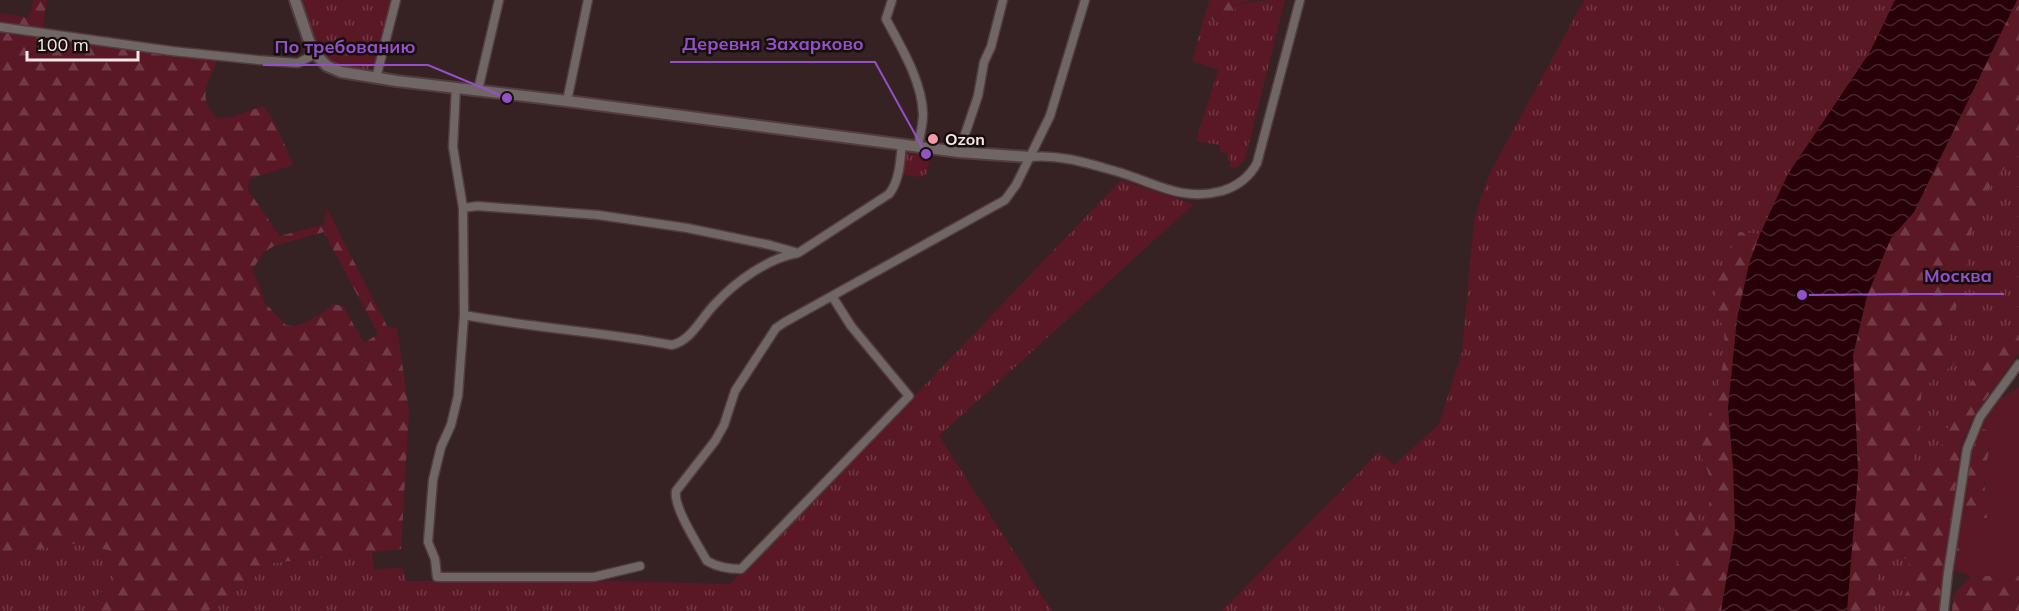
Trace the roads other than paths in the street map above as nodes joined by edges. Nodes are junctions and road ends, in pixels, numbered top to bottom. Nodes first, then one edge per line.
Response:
1 (295, 0) edge
2 (396, 0) edge
3 (499, 0) edge
4 (588, 0) edge
5 (892, 0) edge
6 (1003, 0) edge
7 (1085, 0) edge
8 (1300, 0) edge
9 (0, 27) edge
10 (315, 54) junction
11 (376, 78) junction
12 (456, 87) junction
13 (478, 90) junction
14 (567, 101) junction
15 (902, 144) junction
16 (918, 146) junction
17 (959, 152) junction
18 (1029, 157) junction
19 (463, 208) junction
20 (798, 253) junction
21 (832, 296) junction
22 (464, 315) junction
23 (2019, 364) edge
24 (640, 566) dead end
25 (1944, 611) edge

1 - 10 street
2 - 11 street
3 - 13 street
4 - 14 street
5 - 16 street
6 - 17 street
7 - 18 street
8 - 18 street
9 - 10 street
10 - 11 street
11 - 12 street
12 - 13 street
12 - 19 street
13 - 14 street
14 - 15 street
15 - 16 street
15 - 20 street
16 - 17 street
17 - 18 street
18 - 21 street
19 - 20 street
19 - 22 street
20 - 22 street
21 - 21 street
22 - 24 street
23 - 25 street

